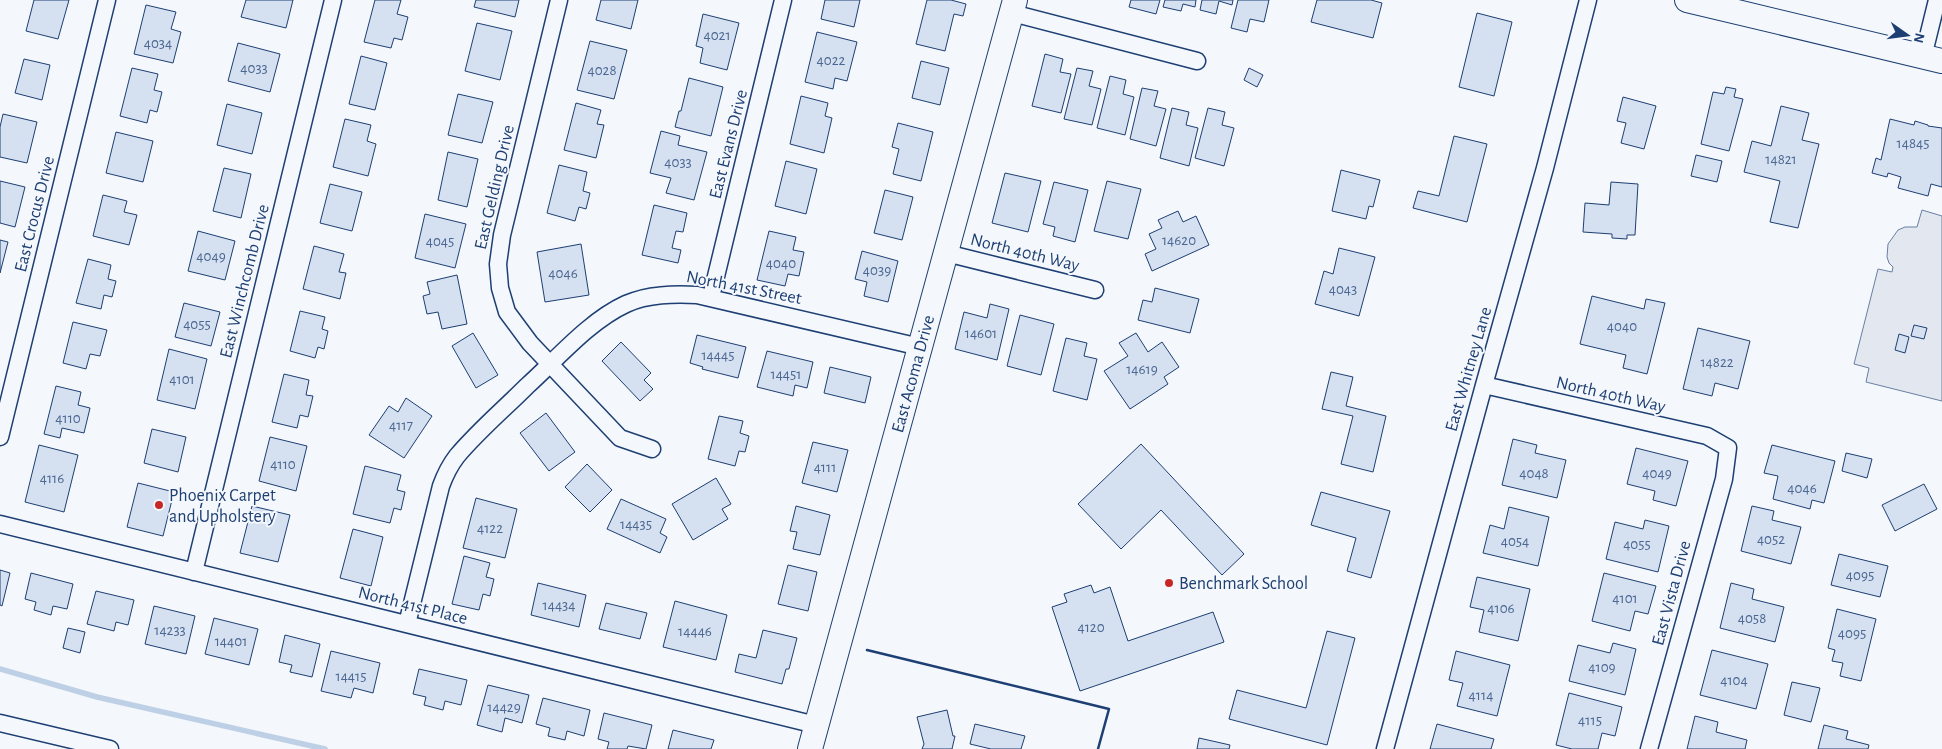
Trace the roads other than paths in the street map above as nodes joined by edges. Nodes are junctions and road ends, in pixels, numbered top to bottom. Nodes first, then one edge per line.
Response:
1 (107, 0) edge
2 (333, 0) edge
3 (559, 0) edge
4 (783, 0) edge
5 (1588, 0) edge
6 (1687, 0) edge
7 (1937, 0) edge
8 (1014, 6) edge
9 (1933, 59) edge
10 (1197, 61) dead end
11 (946, 253) junction
12 (1095, 290) dead end
13 (711, 297) junction
14 (920, 348) junction
15 (549, 363) junction
16 (1484, 385) junction
17 (0, 437) edge
18 (1728, 448) joint
19 (652, 449) dead end
20 (0, 524) edge
21 (194, 572) junction
22 (407, 624) junction
23 (0, 722) edge
24 (816, 725) junction
25 (110, 749) edge
26 (810, 749) edge
27 (1385, 749) edge
28 (1649, 749) edge

1 - 17 street, East Crocus Drive
2 - 21 street, East Winchcomb Drive
3 - 15 street, East Gelding Drive
4 - 13 street, East Evans Drive
5 - 16 street, East Whitney Lane
6 - 9 street
7 - 9 street
8 - 10 street
8 - 11 street, East Acoma Drive
11 - 12 street, North 40th Way
11 - 14 street, East Acoma Drive
13 - 14 street, North 41st Street
13 - 15 street, North 41st Street
14 - 24 street, East Acoma Drive
15 - 19 street, East Gelding Drive
15 - 22 street
16 - 18 street, North 40th Way
16 - 27 street, East Whitney Lane
18 - 28 street, East Vista Drive
20 - 21 street, North 41st Place
21 - 22 street, North 41st Place
22 - 24 street, North 41st Place
23 - 25 street
24 - 26 street, East Acoma Drive

